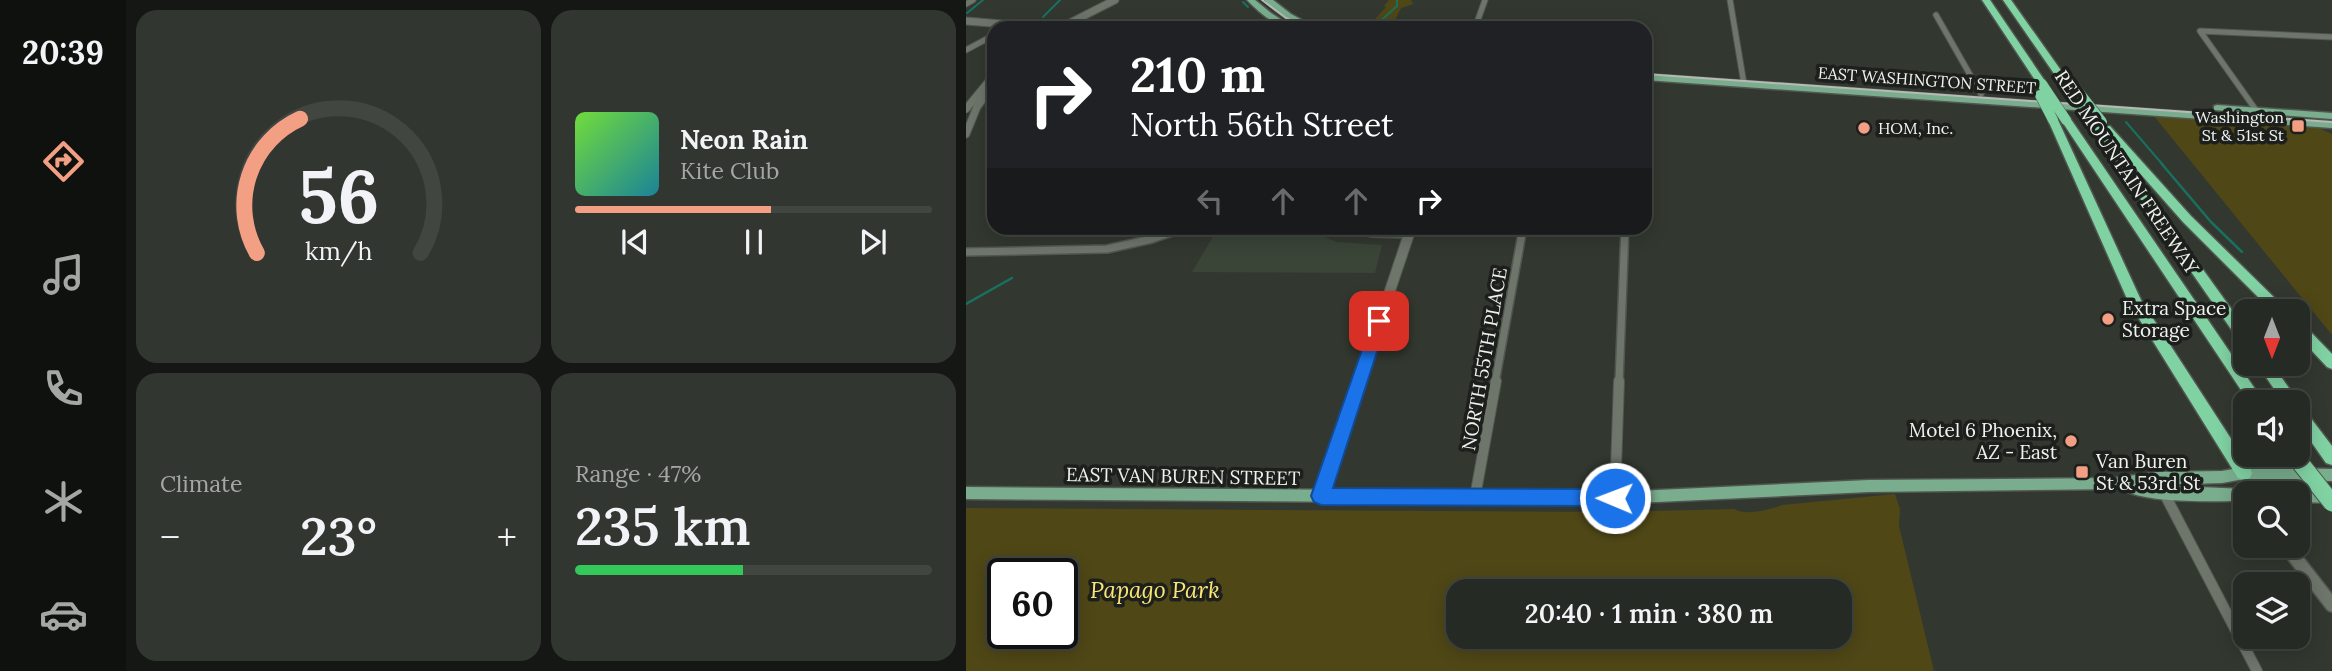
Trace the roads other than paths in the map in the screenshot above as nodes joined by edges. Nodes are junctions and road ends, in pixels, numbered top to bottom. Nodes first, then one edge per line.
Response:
1 (974, 0) edge
2 (1104, 0) edge
3 (1115, 0) edge
4 (1251, 0) edge
5 (1268, 0) edge
6 (1485, 0) edge
7 (1730, 0) edge
8 (1986, 0) edge
9 (2007, 0) edge
10 (966, 4) edge
11 (1936, 15) dead end
12 (1065, 21) edge
13 (1074, 21) edge
14 (1278, 21) edge
15 (1299, 21) edge
16 (1478, 21) edge
17 (966, 23) edge
18 (987, 24) edge
19 (987, 26) edge
20 (2332, 37) edge
21 (987, 39) edge
22 (966, 50) edge
23 (1652, 70) edge
24 (1652, 77) edge
25 (1743, 80) junction
26 (987, 84) edge
27 (987, 93) edge
28 (1981, 94) junction
29 (966, 109) edge
30 (2256, 110) junction
31 (2332, 116) edge
32 (2060, 120) junction
33 (2263, 120) junction
34 (2097, 122) junction
35 (2332, 125) edge
36 (966, 134) edge
37 (1164, 235) edge
38 (1409, 235) edge
39 (1522, 235) edge
40 (1625, 235) edge
41 (966, 252) edge
42 (2269, 299) edge
43 (2233, 320) edge
44 (2310, 340) edge
45 (2332, 363) edge
46 (2249, 390) edge
47 (2310, 428) edge
48 (2328, 452) edge
49 (2304, 467) edge
50 (2244, 473) junction
51 (2332, 475) edge
52 (2247, 481) edge
53 (2114, 484) junction
54 (966, 493) edge
55 (2164, 493) junction
56 (2233, 495) edge
57 (1321, 496) junction
58 (1475, 496) junction
59 (2310, 496) edge
60 (2332, 497) edge
61 (1615, 498) junction
62 (2332, 503) edge
63 (2295, 558) edge
64 (2332, 606) edge
65 (2257, 671) edge

1 - 10 street
2 - 12 street
3 - 13 street
4 - 14 main road
5 - 15 main road
6 - 16 street
7 - 25 street
8 - 32 highway, bridge
9 - 34 highway, RED MOUNTAIN FREEWAY, bridge
11 - 28 street
17 - 18 street
17 - 19 street
20 - 30 street
21 - 22 street
23 - 25 main road, EAST WASHINGTON STREET
24 - 25 main road, EAST WASHINGTON STREET
25 - 28 main road, EAST WASHINGTON STREET
25 - 33 main road, EAST WASHINGTON STREET
26 - 29 street
27 - 36 street
28 - 30 main road, EAST WASHINGTON STREET
30 - 31 main road, EAST WASHINGTON STREET
30 - 33 street
32 - 46 highway, RED MOUNTAIN FREEWAY
32 - 50 highway
33 - 35 main road, EAST WASHINGTON STREET
34 - 42 highway
34 - 43 highway, RED MOUNTAIN FREEWAY
37 - 41 street
38 - 57 street
39 - 58 street, NORTH 55TH PLACE
40 - 61 street
44 - 45 highway
47 - 48 highway
49 - 62 highway, bridge
50 - 51 main road, EAST VAN BUREN STREET
50 - 52 street
50 - 53 main road, EAST VAN BUREN STREET
53 - 55 main road, EAST VAN BUREN STREET
53 - 61 main road, EAST VAN BUREN STREET
54 - 57 main road, EAST VAN BUREN STREET
55 - 56 main road, EAST VAN BUREN STREET
55 - 65 street
57 - 58 main road, EAST VAN BUREN STREET
58 - 61 main road, EAST VAN BUREN STREET
59 - 60 main road
63 - 64 street

